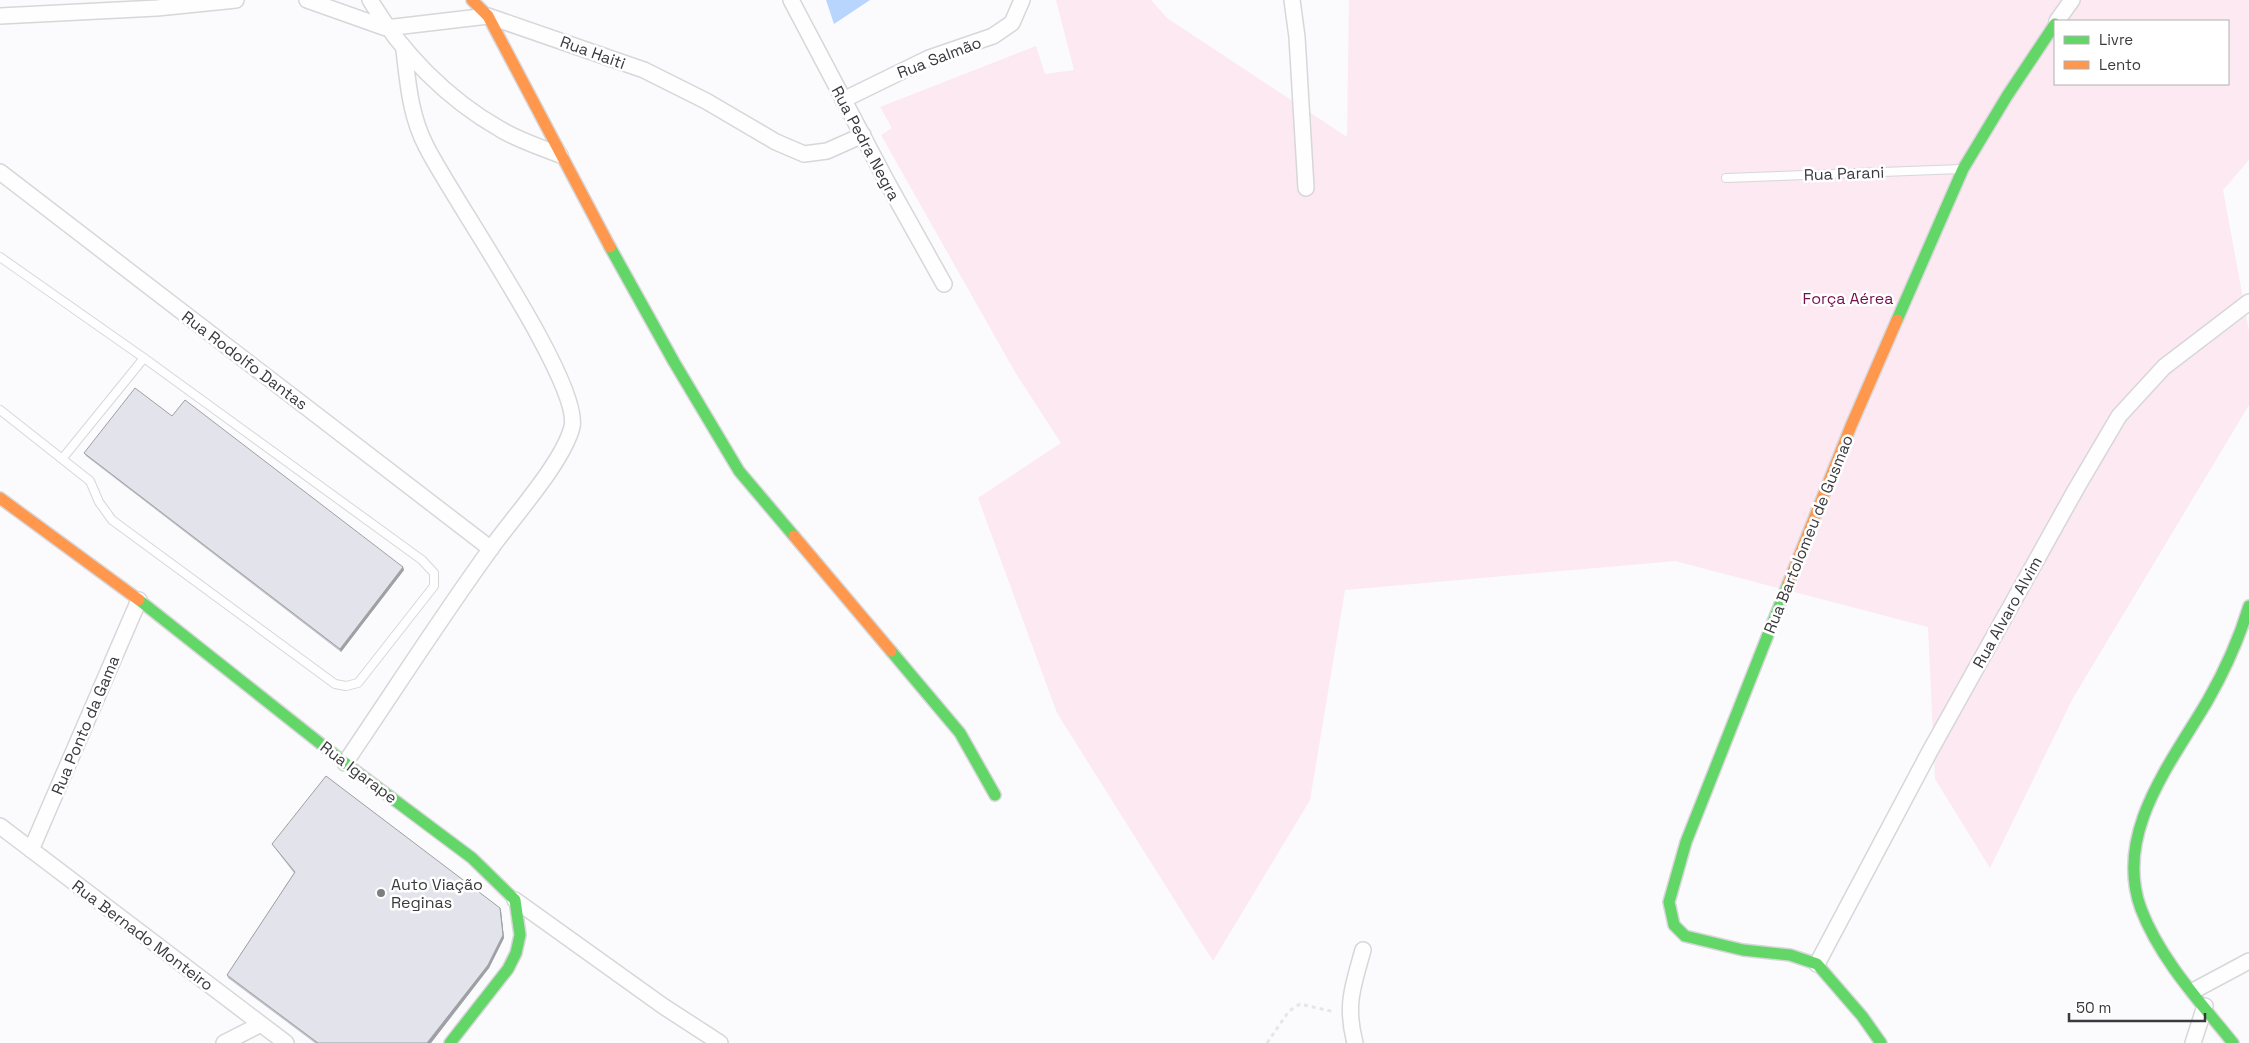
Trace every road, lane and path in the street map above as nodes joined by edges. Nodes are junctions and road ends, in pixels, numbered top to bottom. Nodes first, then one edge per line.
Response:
1 (236, 0) edge
2 (307, 0) edge
3 (370, 0) edge
4 (472, 0) edge
5 (791, 0) edge
6 (1022, 0) edge
7 (1292, 0) edge
8 (2072, 0) edge
9 (0, 16) edge
10 (488, 16) junction
11 (2058, 20) edge
12 (2054, 26) edge
13 (386, 28) junction
14 (404, 50) junction
15 (843, 100) junction
16 (863, 135) junction
17 (560, 155) junction
18 (1963, 169) junction
19 (0, 172) edge
20 (1726, 178) dead end
21 (1306, 188) dead end
22 (0, 257) edge
23 (944, 284) dead end
24 (2249, 302) edge
25 (144, 358) junction
26 (0, 410) edge
27 (62, 459) junction
28 (0, 498) edge
29 (491, 548) junction
30 (138, 600) junction
31 (2249, 606) edge
32 (345, 763) junction
33 (994, 795) dead end
34 (0, 826) edge
35 (31, 850) junction
36 (515, 900) junction
37 (1364, 950) dead end
38 (2249, 961) edge
39 (1817, 964) junction
40 (2193, 991) junction
41 (2205, 1006) junction
42 (1350, 1016) junction
43 (260, 1024) junction
44 (224, 1043) edge
45 (286, 1043) edge
46 (450, 1043) edge
47 (720, 1043) edge
48 (1267, 1043) edge
49 (1355, 1043) edge
50 (1881, 1043) edge
51 (2193, 1043) edge
52 (2234, 1043) edge

1 - 9 street
2 - 13 street, Rua Haiti
3 - 13 street
4 - 10 street
5 - 15 street, Rua Pedra Negra
6 - 15 street, Rua Salmão
7 - 21 street
8 - 11 street, Rua Bartolomeu de Gusmao
10 - 13 street, Rua Haiti
10 - 16 street, Rua Haiti
10 - 17 street
12 - 18 street, Rua Bartolomeu de Gusmao
13 - 14 street
14 - 17 street
14 - 29 street
15 - 16 street, Rua Pedra Negra
16 - 23 street, Rua Pedra Negra
17 - 33 street
18 - 20 lane, Rua Parani
18 - 39 street, Rua Bartolomeu de Gusmao
19 - 29 street, Rua Rodolfo Dantas
22 - 25 lane
24 - 39 street, Rua Alvaro Alvim
25 - 27 lane
25 - 27 lane
26 - 27 lane
28 - 30 street, Rua Igarape
29 - 32 street
30 - 32 street, Rua Igarape
30 - 35 street, Rua Ponto da Gama
31 - 40 street
32 - 36 street, Rua Igarape
34 - 35 street, Rua Bernado Monteiro
35 - 43 street, Rua Bernado Monteiro
36 - 46 street
36 - 47 street, Rua Igarape
37 - 42 street
38 - 40 street
39 - 50 street
40 - 41 street
41 - 51 street
41 - 52 street
42 - 48 path
42 - 49 street
43 - 44 street
43 - 45 street, Rua Bernado Monteiro

